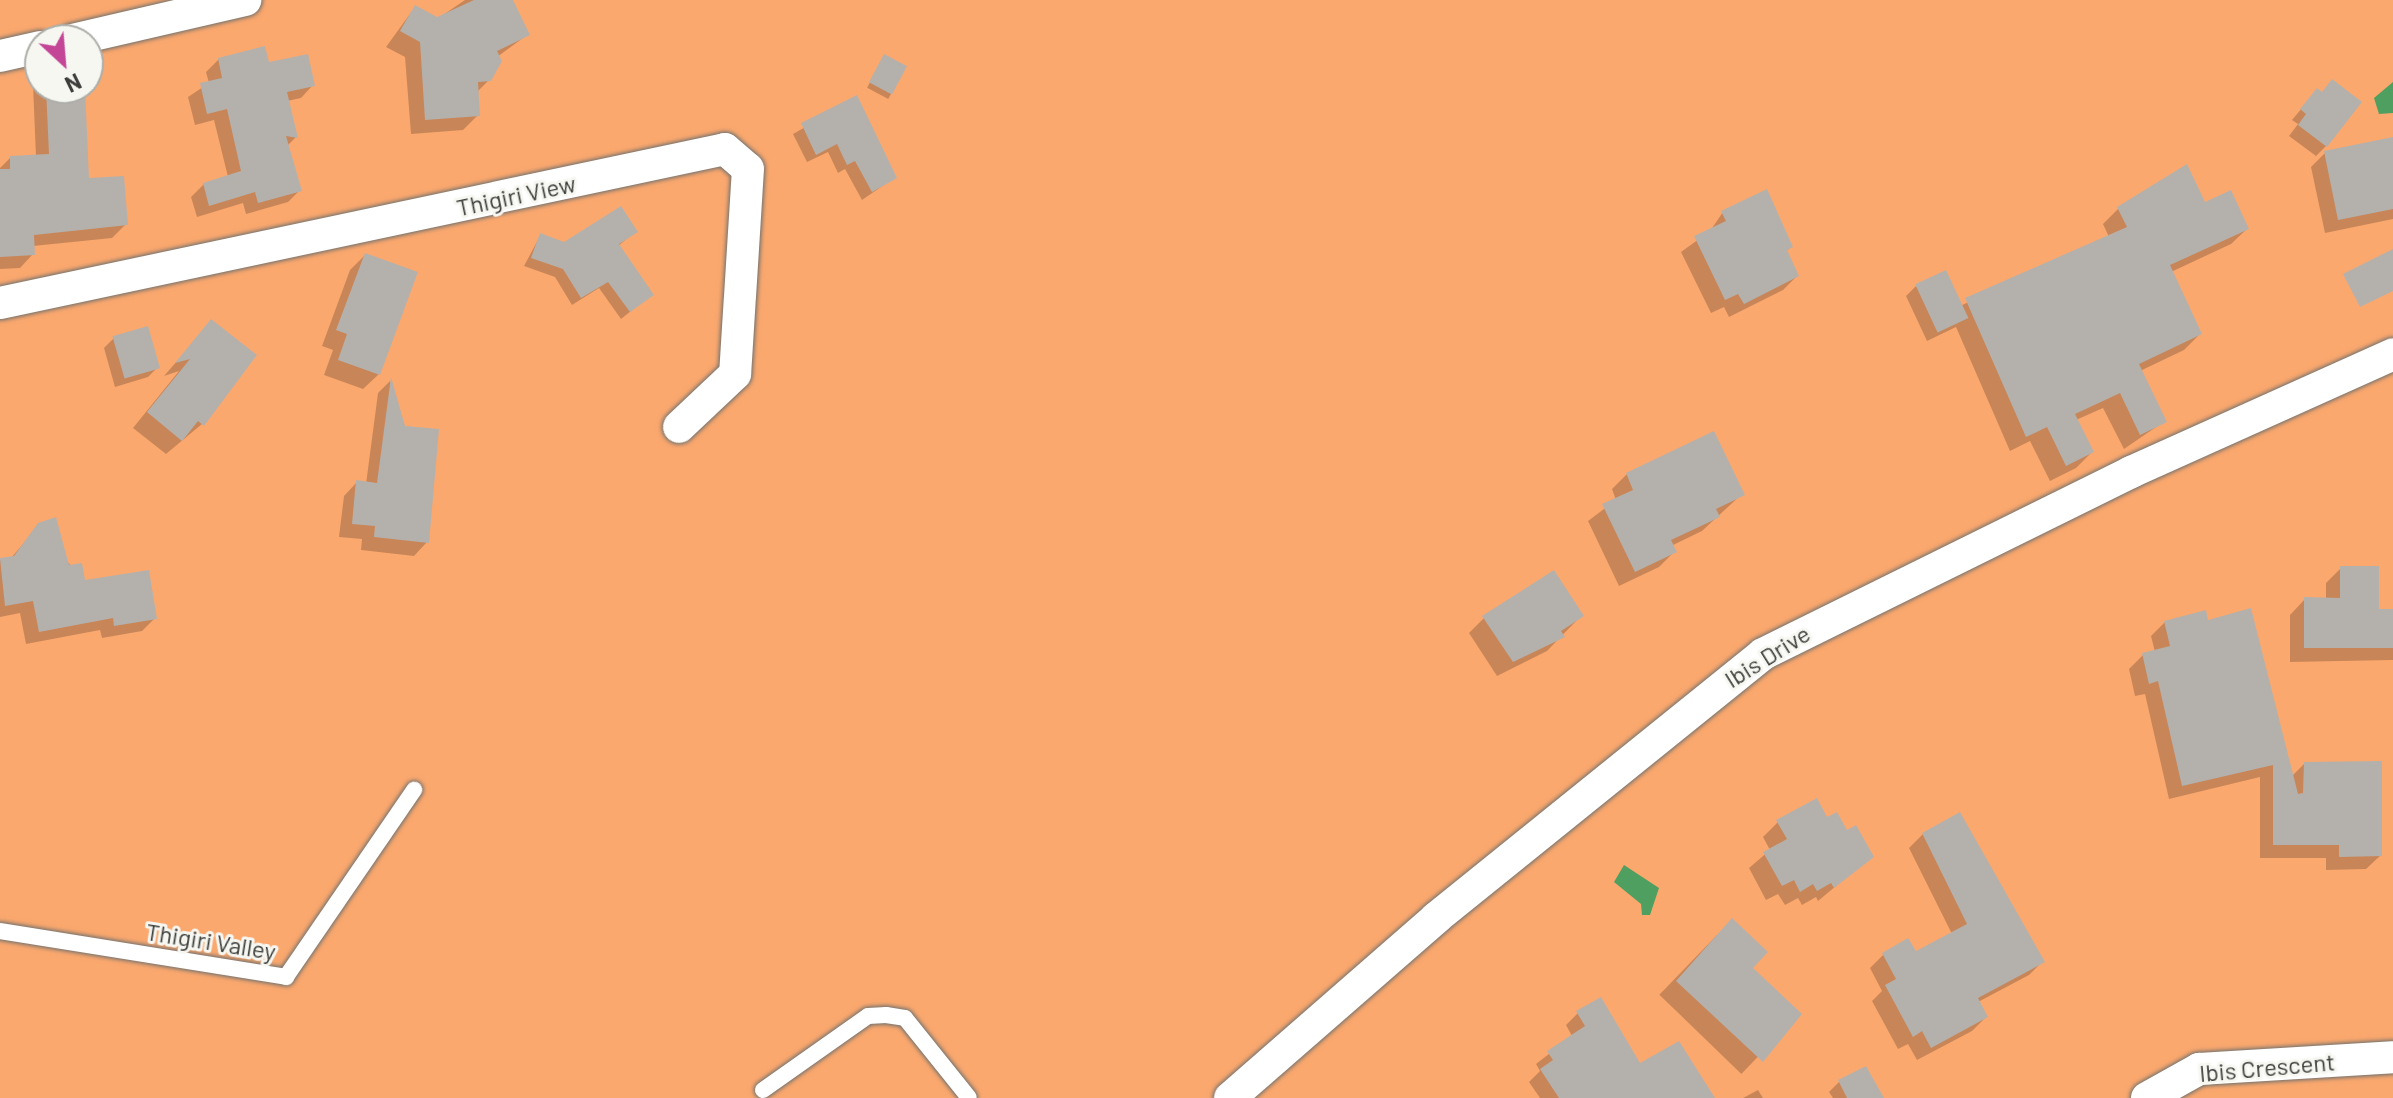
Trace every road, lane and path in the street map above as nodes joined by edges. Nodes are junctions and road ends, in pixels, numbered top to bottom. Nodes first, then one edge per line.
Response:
1 (245, 0) edge
2 (104, 33) edge
3 (24, 51) edge
4 (0, 56) edge
5 (0, 303) edge
6 (2393, 354) edge
7 (679, 427) dead end
8 (414, 790) dead end
9 (0, 931) edge
10 (2393, 1057) edge
11 (763, 1090) dead end
12 (969, 1098) edge
13 (1230, 1098) edge
14 (2147, 1098) edge

1 - 2 street
3 - 4 street
5 - 7 street, Thigiri View
6 - 13 street, Ibis Drive
8 - 9 lane, Thigiri Valley
10 - 14 street, Ibis Crescent
11 - 12 lane

